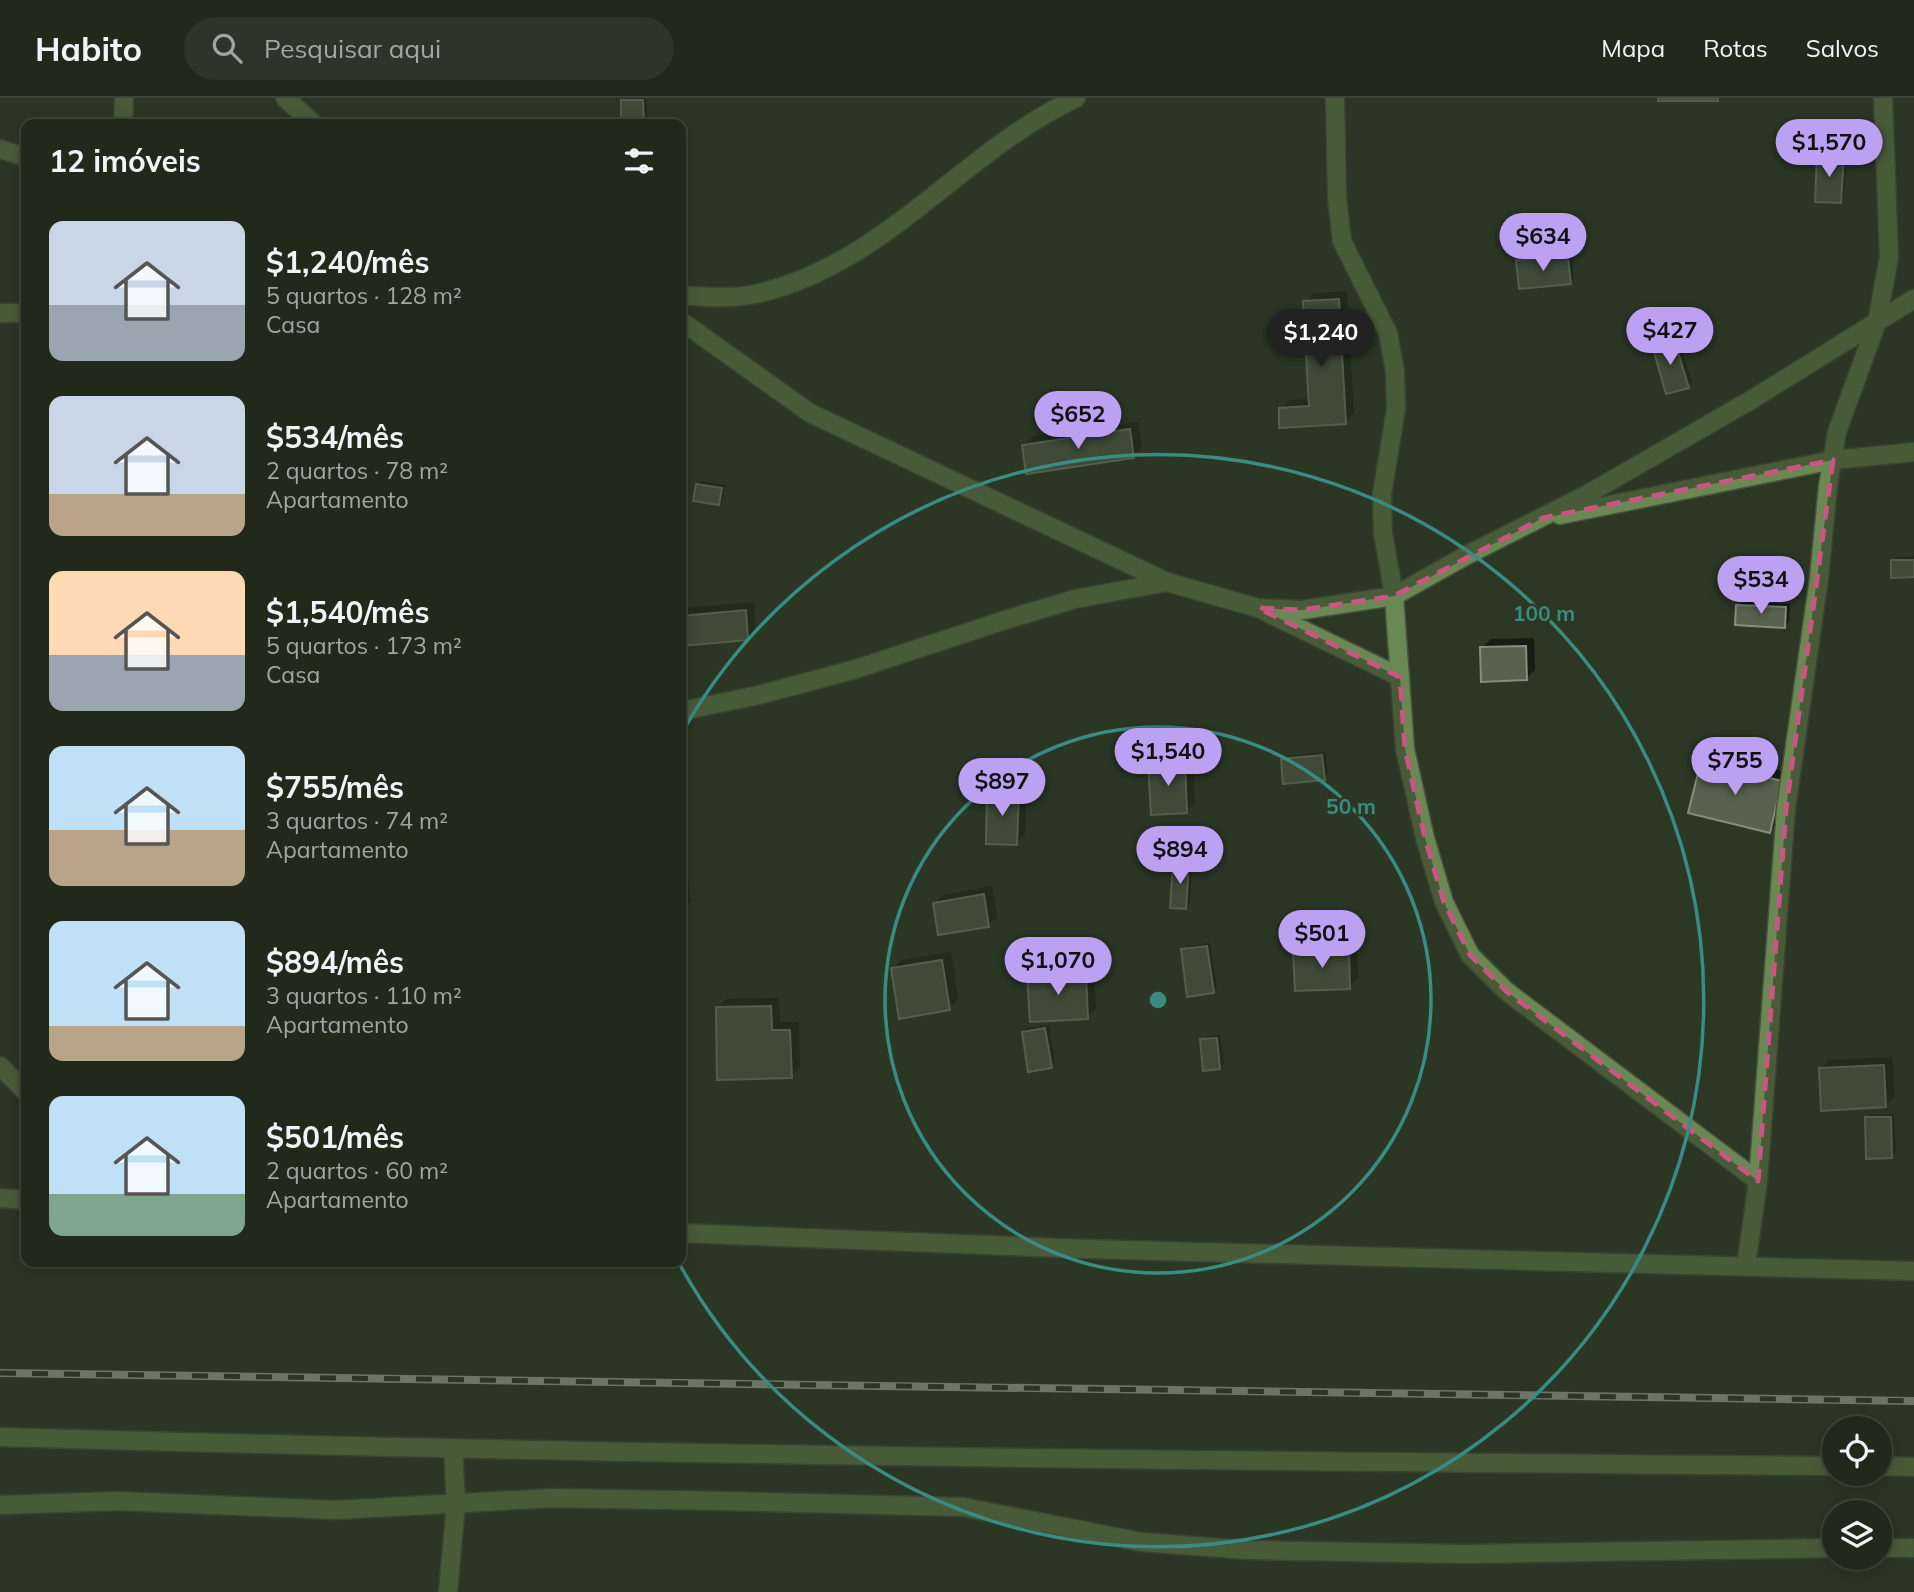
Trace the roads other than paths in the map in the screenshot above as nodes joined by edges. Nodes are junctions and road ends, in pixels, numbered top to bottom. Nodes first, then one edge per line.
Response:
1 (124, 98) edge
2 (285, 98) edge
3 (1076, 98) edge
4 (1335, 98) edge
5 (1883, 98) edge
6 (123, 119) edge
7 (308, 119) edge
8 (0, 149) edge
9 (21, 155) edge
10 (686, 295) edge
11 (1914, 299) edge
12 (0, 313) edge
13 (21, 313) edge
14 (1877, 322) junction
15 (686, 325) edge
16 (1914, 452) edge
17 (1833, 460) junction
18 (1543, 518) junction
19 (1167, 582) junction
20 (1394, 596) junction
21 (1258, 608) junction
22 (1400, 677) junction
23 (686, 709) edge
24 (0, 1066) edge
25 (21, 1088) edge
26 (1758, 1181) junction
27 (0, 1198) edge
28 (21, 1200) edge
29 (686, 1233) edge
30 (1746, 1266) junction
31 (1914, 1270) edge
32 (0, 1437) edge
33 (453, 1449) junction
34 (1822, 1466) edge
35 (1892, 1466) edge
36 (1914, 1466) edge
37 (456, 1503) junction
38 (0, 1505) edge
39 (1822, 1548) edge
40 (1892, 1548) edge
41 (1914, 1548) edge
42 (448, 1592) edge

1 - 6 street
2 - 7 street
3 - 10 street
4 - 20 street
5 - 14 street
8 - 9 street
11 - 14 street
12 - 13 street
14 - 17 street
14 - 18 street
15 - 19 street
16 - 17 street
17 - 18 street
17 - 26 street
18 - 20 street
19 - 21 street
19 - 23 street
20 - 21 street
20 - 22 street
21 - 22 street
22 - 26 street
24 - 25 street
26 - 30 street
27 - 28 street
29 - 30 street
30 - 31 street
32 - 33 street
33 - 34 street
33 - 37 street
35 - 36 street
37 - 38 street
37 - 39 street
37 - 42 street
40 - 41 street

